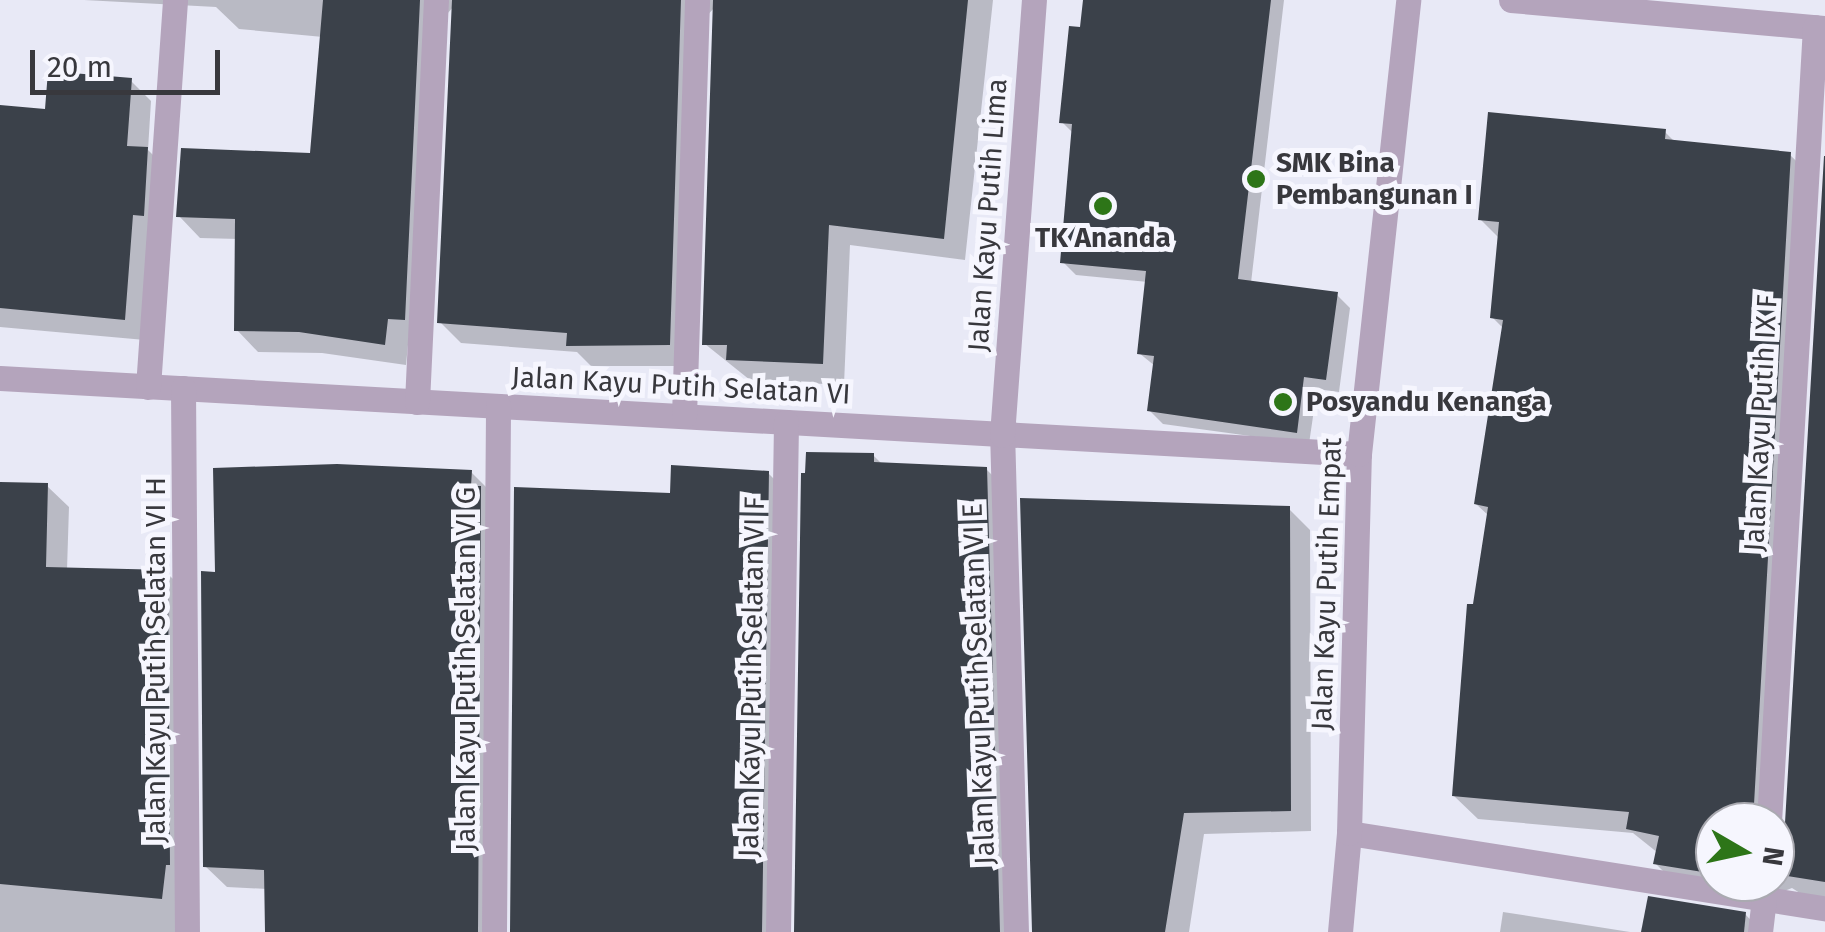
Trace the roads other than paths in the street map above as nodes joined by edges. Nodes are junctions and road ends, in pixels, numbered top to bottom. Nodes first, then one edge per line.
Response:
1 (175, 0) edge
2 (436, 0) edge
3 (697, 0) edge
4 (1034, 0) edge
5 (1408, 0) edge
6 (1511, 0) edge
7 (1820, 27) edge
8 (0, 378) edge
9 (148, 386) junction
10 (183, 388) junction
11 (417, 402) junction
12 (498, 406) junction
13 (684, 416) junction
14 (786, 422) junction
15 (1002, 435) junction
16 (1359, 454) junction
17 (1770, 802) edge
18 (1349, 833) junction
19 (1695, 881) edge
20 (1795, 900) edge
21 (1764, 902) edge
22 (1825, 908) edge
23 (187, 932) edge
24 (494, 932) edge
25 (778, 932) edge
26 (1016, 932) edge
27 (1340, 932) edge
28 (1760, 932) edge

1 - 9 street
2 - 11 street
3 - 13 street
4 - 15 street, Jalan Kayu Putih Lima
5 - 16 street, Jalan Kayu Putih Empat
6 - 7 street
7 - 17 street, Jalan Kayu Putih IX F
8 - 9 street, Jalan Kayu Putih Selatan VI
9 - 10 street, Jalan Kayu Putih Selatan VI
10 - 11 street, Jalan Kayu Putih Selatan VI
10 - 23 street, Jalan Kayu Putih Selatan VI H
11 - 12 street, Jalan Kayu Putih Selatan VI
12 - 13 street, Jalan Kayu Putih Selatan VI
12 - 24 street, Jalan Kayu Putih Selatan VI G
13 - 14 street, Jalan Kayu Putih Selatan VI
14 - 15 street, Jalan Kayu Putih Selatan VI
14 - 25 street, Jalan Kayu Putih Selatan VI F
15 - 16 street, Jalan Kayu Putih Selatan VI
15 - 26 street, Jalan Kayu Putih Selatan VI E
16 - 18 street, Jalan Kayu Putih Empat
18 - 19 street
18 - 27 street, Jalan Kayu Putih Empat
20 - 22 street
21 - 28 street

